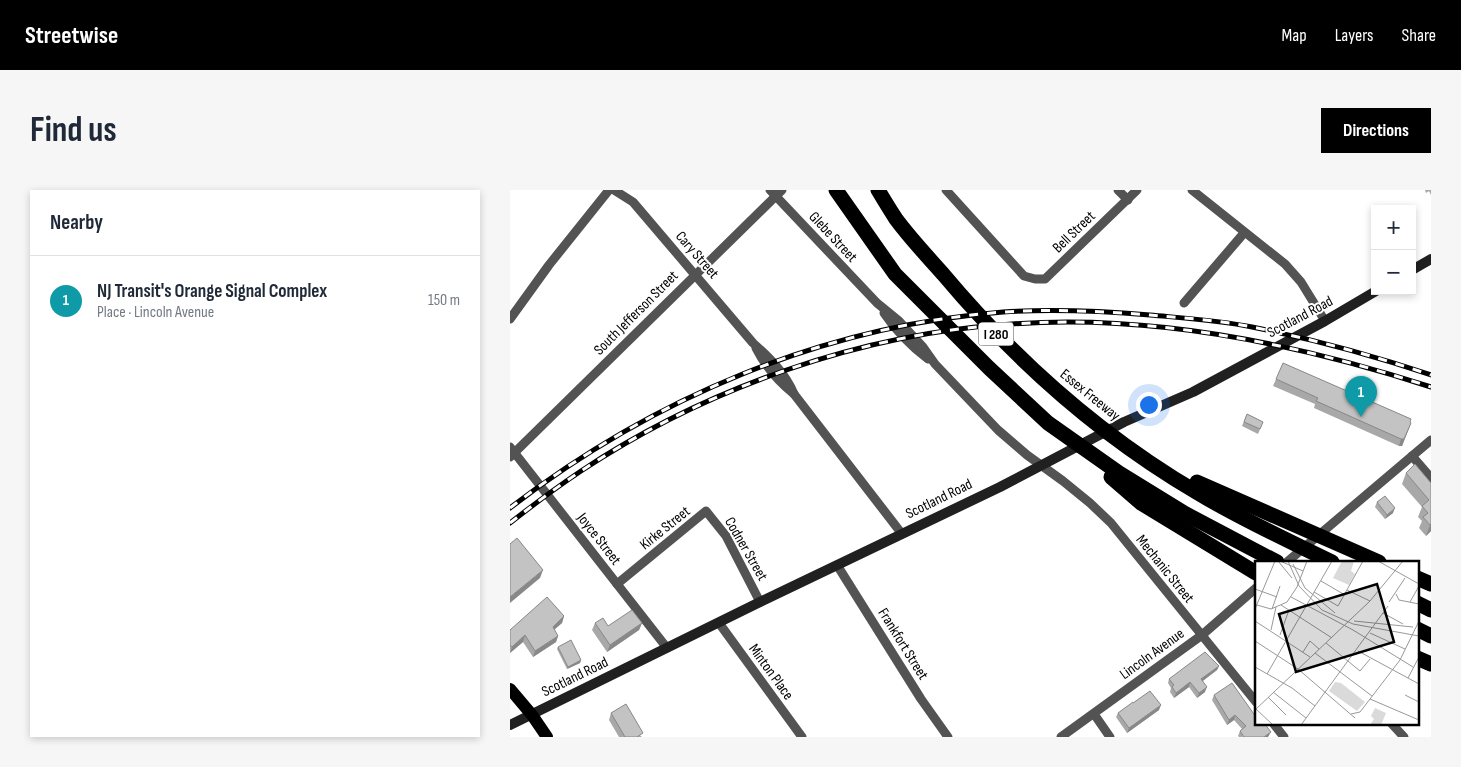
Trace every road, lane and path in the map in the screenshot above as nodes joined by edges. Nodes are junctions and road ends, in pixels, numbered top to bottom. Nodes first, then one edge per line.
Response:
1 (608, 190) edge
2 (614, 190) edge
3 (836, 190) edge
4 (878, 190) edge
5 (946, 190) edge
6 (1118, 190) edge
7 (1138, 190) edge
8 (1192, 190) edge
9 (776, 192) edge
10 (1128, 200) junction
11 (1244, 233) junction
12 (1431, 259) edge
13 (1416, 268) edge
14 (696, 274) junction
15 (1371, 294) edge
16 (1184, 303) dead end
17 (510, 319) edge
18 (1325, 321) junction
19 (1048, 423) junction
20 (1431, 440) edge
21 (512, 452) edge
22 (1138, 454) junction
23 (1412, 456) junction
24 (1041, 465) junction
25 (1431, 478) edge
26 (706, 511) joint
27 (902, 534) junction
28 (1275, 561) edge
29 (1288, 561) edge
30 (1330, 561) edge
31 (1377, 561) edge
32 (837, 565) junction
33 (1255, 572) edge
34 (1418, 578) edge
35 (617, 584) junction
36 (1431, 584) edge
37 (1254, 593) edge
38 (760, 602) junction
39 (1418, 604) edge
40 (1431, 610) edge
41 (719, 623) junction
42 (1418, 630) edge
43 (1202, 635) junction
44 (1431, 636) edge
45 (667, 648) junction
46 (1418, 658) edge
47 (1431, 664) edge
48 (510, 689) edge
49 (1255, 701) edge
50 (1094, 714) junction
51 (532, 715) junction
52 (1274, 724) edge
53 (1392, 724) edge
54 (510, 726) edge
55 (547, 737) edge
56 (802, 737) edge
57 (948, 737) edge
58 (1061, 737) edge
59 (1110, 737) edge
60 (1284, 737) edge
61 (1404, 737) edge

1 - 17 street
2 - 14 street, Cary Street
3 - 19 highway, I 280
4 - 22 highway, Essex Freeway / I 280
5 - 10 street, Bell Street
6 - 10 street
7 - 10 street, Bell Street
8 - 11 street
9 - 14 street, South Jefferson Street
9 - 24 street, Glebe Street
11 - 16 street
11 - 18 street
12 - 13 main road
14 - 21 street, South Jefferson Street
14 - 27 street, Cary Street
15 - 18 main road, Scotland Road
18 - 24 main road, Scotland Road
19 - 28 highway, I 280
19 - 33 highway
20 - 23 street
21 - 35 street, Joyce Street
22 - 30 highway, Essex Freeway / I 280
22 - 31 highway
23 - 25 street
23 - 29 street
24 - 27 main road, Scotland Road
24 - 43 street, Mechanic Street
26 - 35 street, Kirke Street
26 - 38 street, Codner Street
27 - 32 main road, Scotland Road
32 - 38 main road, Scotland Road
32 - 57 street, Frankfort Street
34 - 36 highway
35 - 45 street, Joyce Street
37 - 43 street, Lincoln Avenue
38 - 41 main road, Scotland Road
39 - 40 highway
41 - 45 main road, Scotland Road
41 - 56 street, Minton Place
42 - 44 highway
43 - 49 street, Mechanic Street
43 - 50 street, Lincoln Avenue
45 - 51 main road, Scotland Road
46 - 47 highway
48 - 51 main road
50 - 58 street, Lincoln Avenue
50 - 59 street
51 - 54 main road, Scotland Road
51 - 55 main road
52 - 60 street
53 - 61 street

